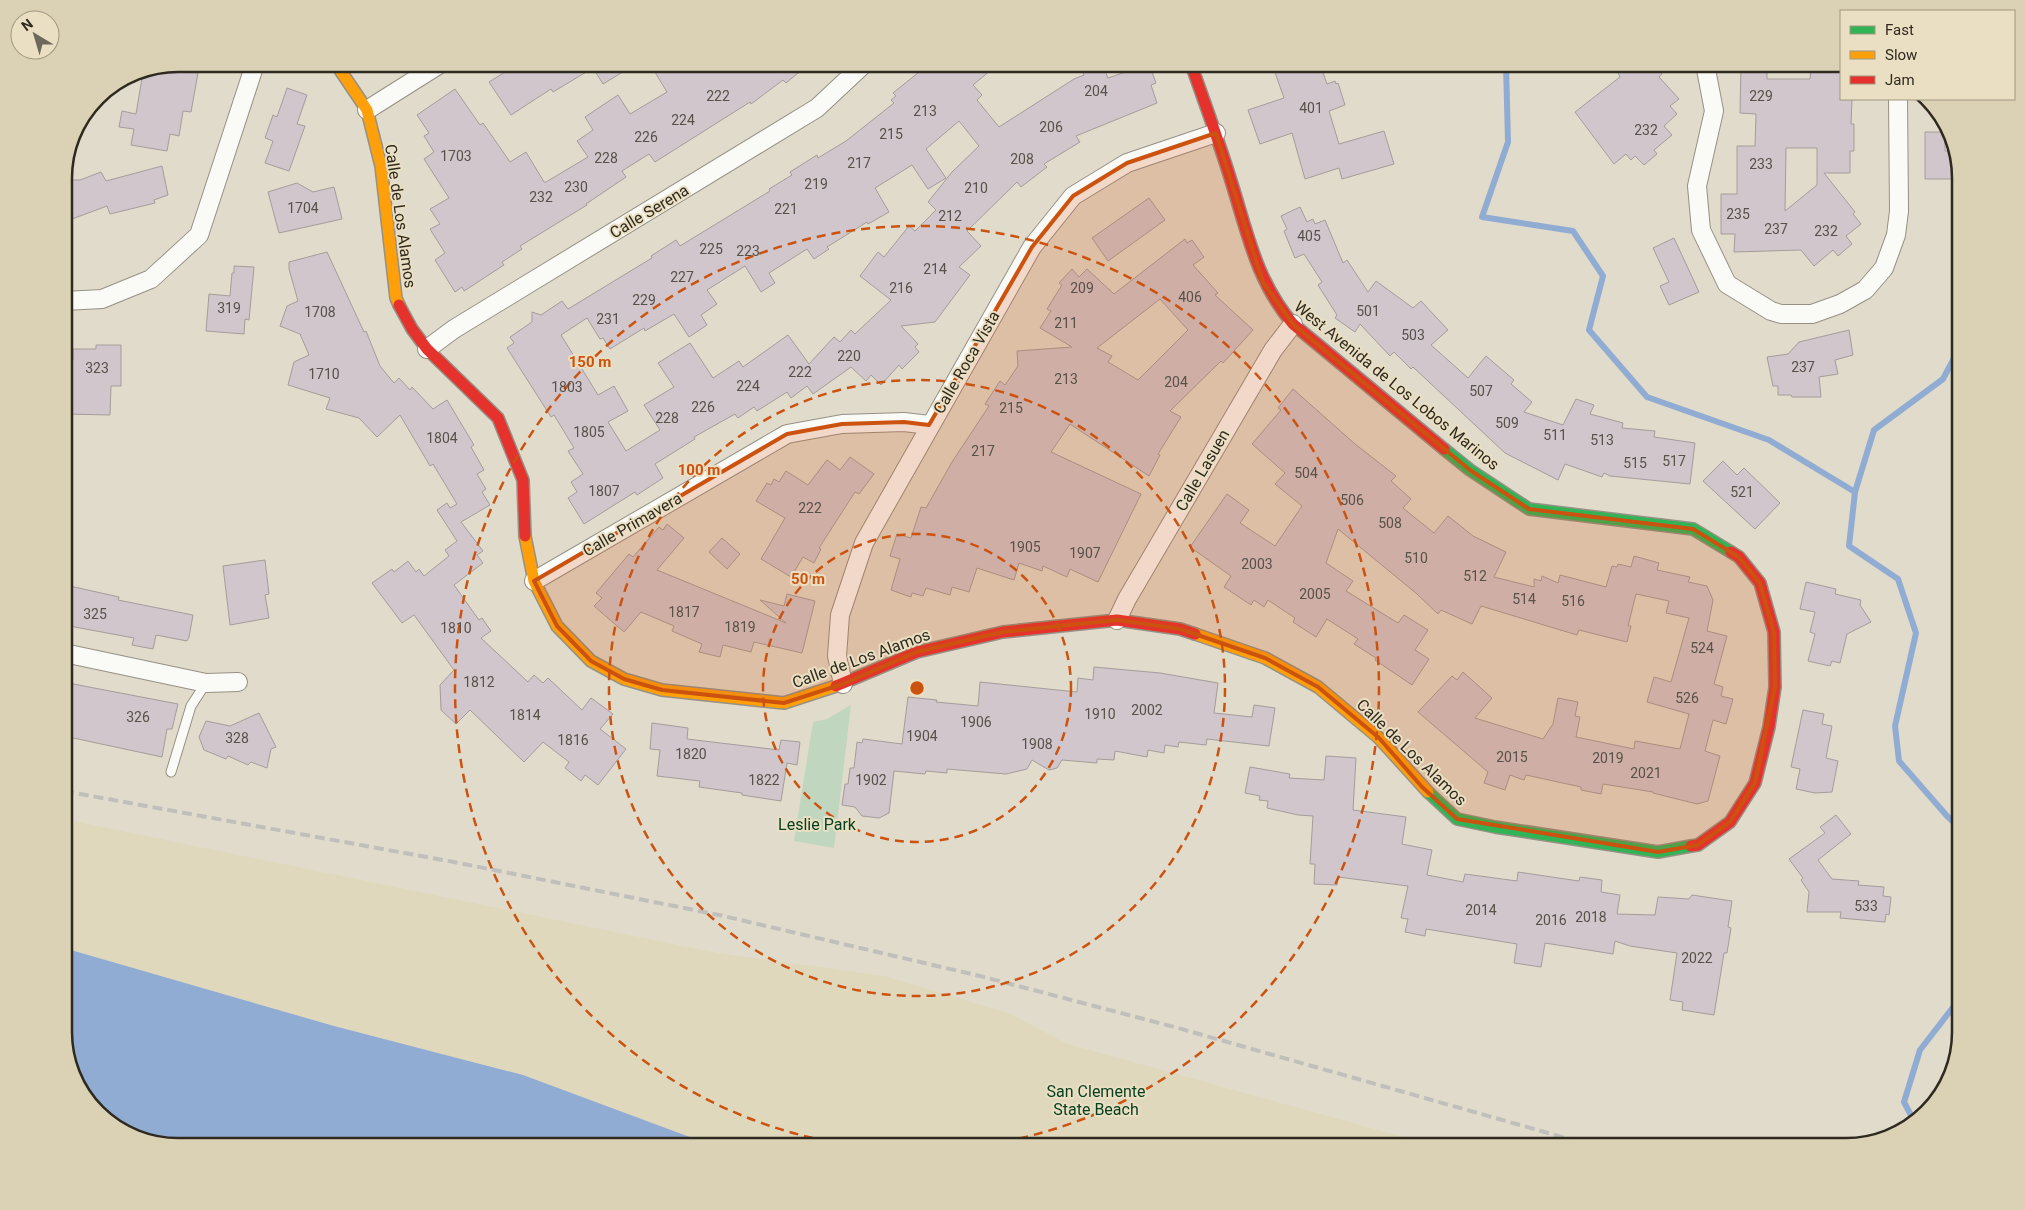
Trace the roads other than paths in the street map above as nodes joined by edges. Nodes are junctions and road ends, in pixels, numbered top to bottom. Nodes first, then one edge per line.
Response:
1 (252, 72) edge
2 (342, 72) edge
3 (427, 72) edge
4 (855, 72) edge
5 (1194, 72) edge
6 (1707, 72) edge
7 (1898, 100) edge
8 (368, 110) junction
9 (1216, 134) junction
10 (73, 301) edge
11 (1293, 324) junction
12 (427, 349) junction
13 (930, 425) junction
14 (534, 581) junction
15 (1117, 620) junction
16 (73, 654) edge
17 (206, 682) junction
18 (238, 682) dead end
19 (843, 684) junction
20 (1770, 727) joint
21 (171, 772) dead end

1 - 10 street
2 - 8 street, Calle de Los Alamos
3 - 8 street
4 - 12 street, Calle Serena
5 - 9 street, West Avenida de Los Lobos Marinos
6 - 7 street
8 - 12 street, Calle de Los Alamos
9 - 11 street, West Avenida de Los Lobos Marinos
9 - 13 street, Calle Roca Vista
11 - 15 street, Calle Lasuen
11 - 20 street, West Avenida de Los Lobos Marinos
12 - 14 street, Calle de Los Alamos
13 - 14 street, Calle Primavera
13 - 19 street, Calle Roca Vista
14 - 19 street, Calle de Los Alamos
15 - 19 street, Calle de Los Alamos
15 - 20 street, Calle de Los Alamos
16 - 17 street
17 - 18 street
17 - 21 lane

